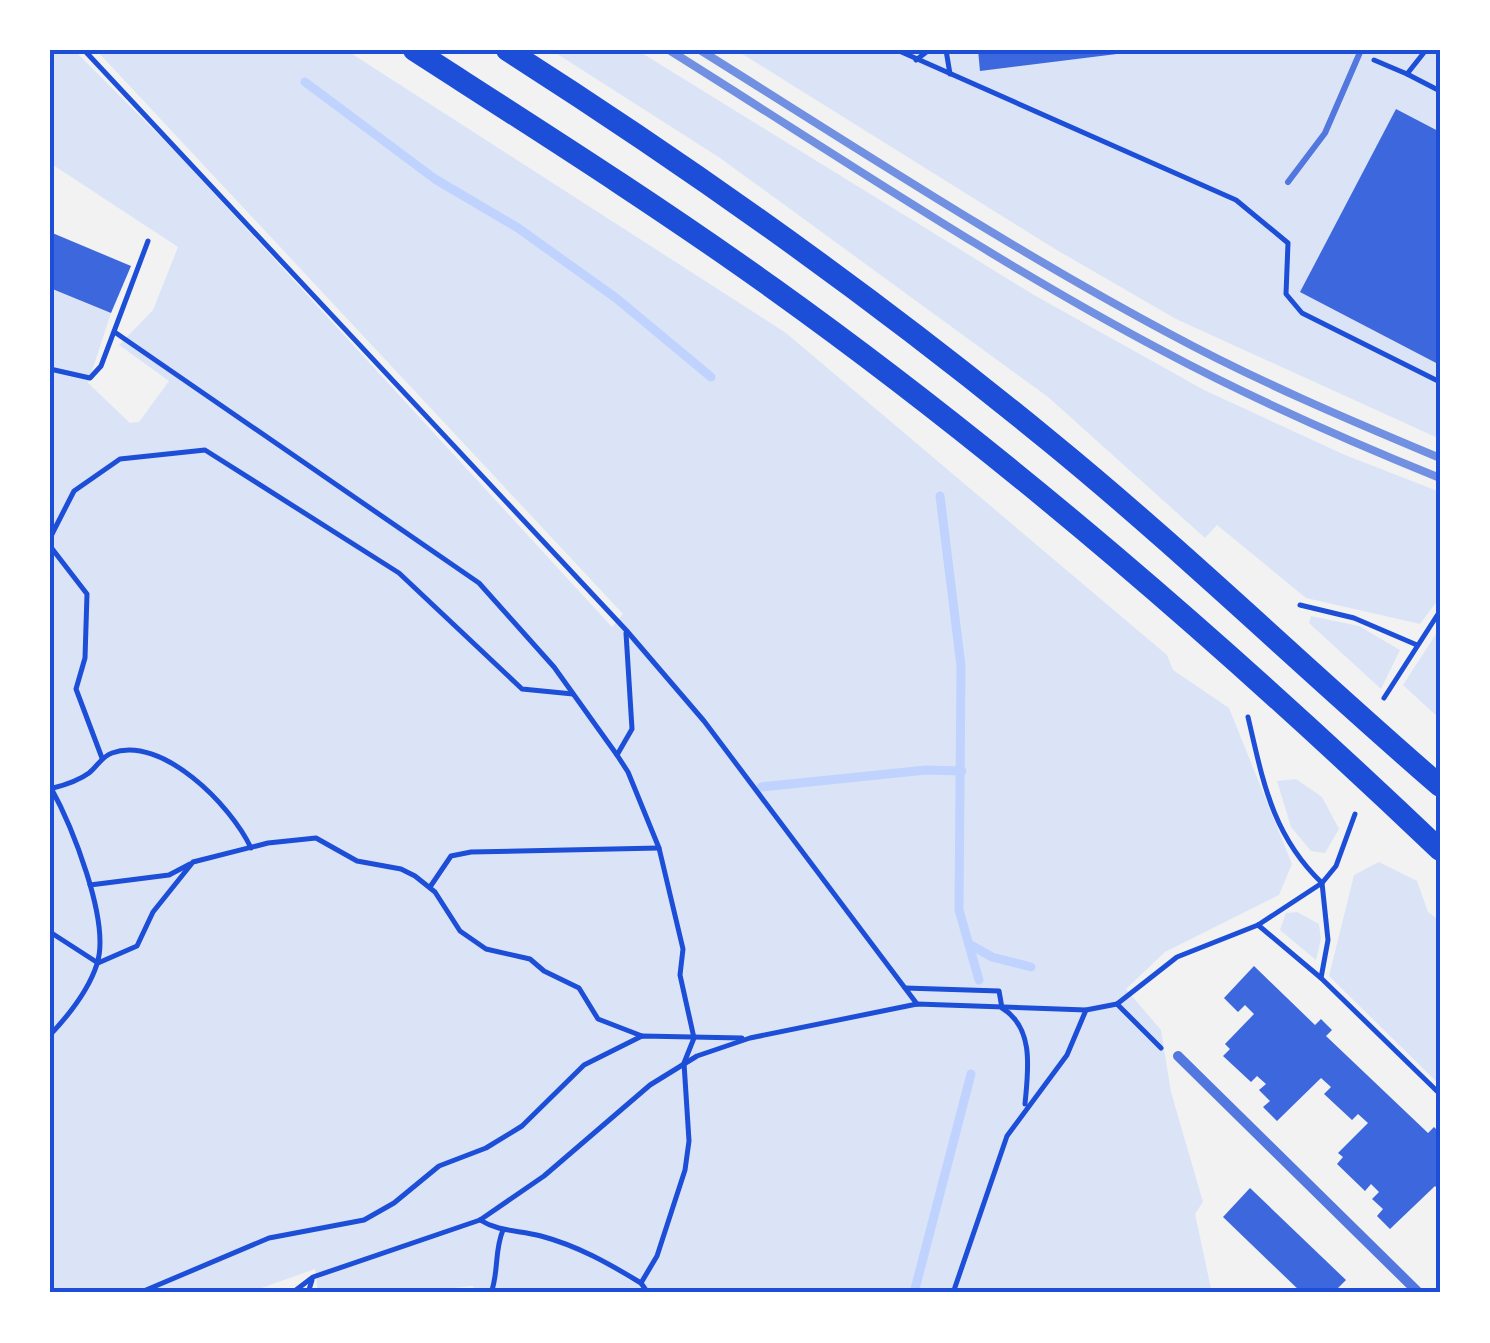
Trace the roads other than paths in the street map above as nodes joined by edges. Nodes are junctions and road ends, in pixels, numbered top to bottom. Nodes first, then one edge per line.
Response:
1 (414, 50) edge
2 (508, 50) edge
3 (1361, 50) edge
4 (1288, 182) dead end
5 (1440, 786) edge
6 (1440, 850) edge
7 (1178, 1056) road end
8 (1420, 1293) edge

1 - 6 highway
2 - 5 highway
3 - 4 lane
7 - 8 street

